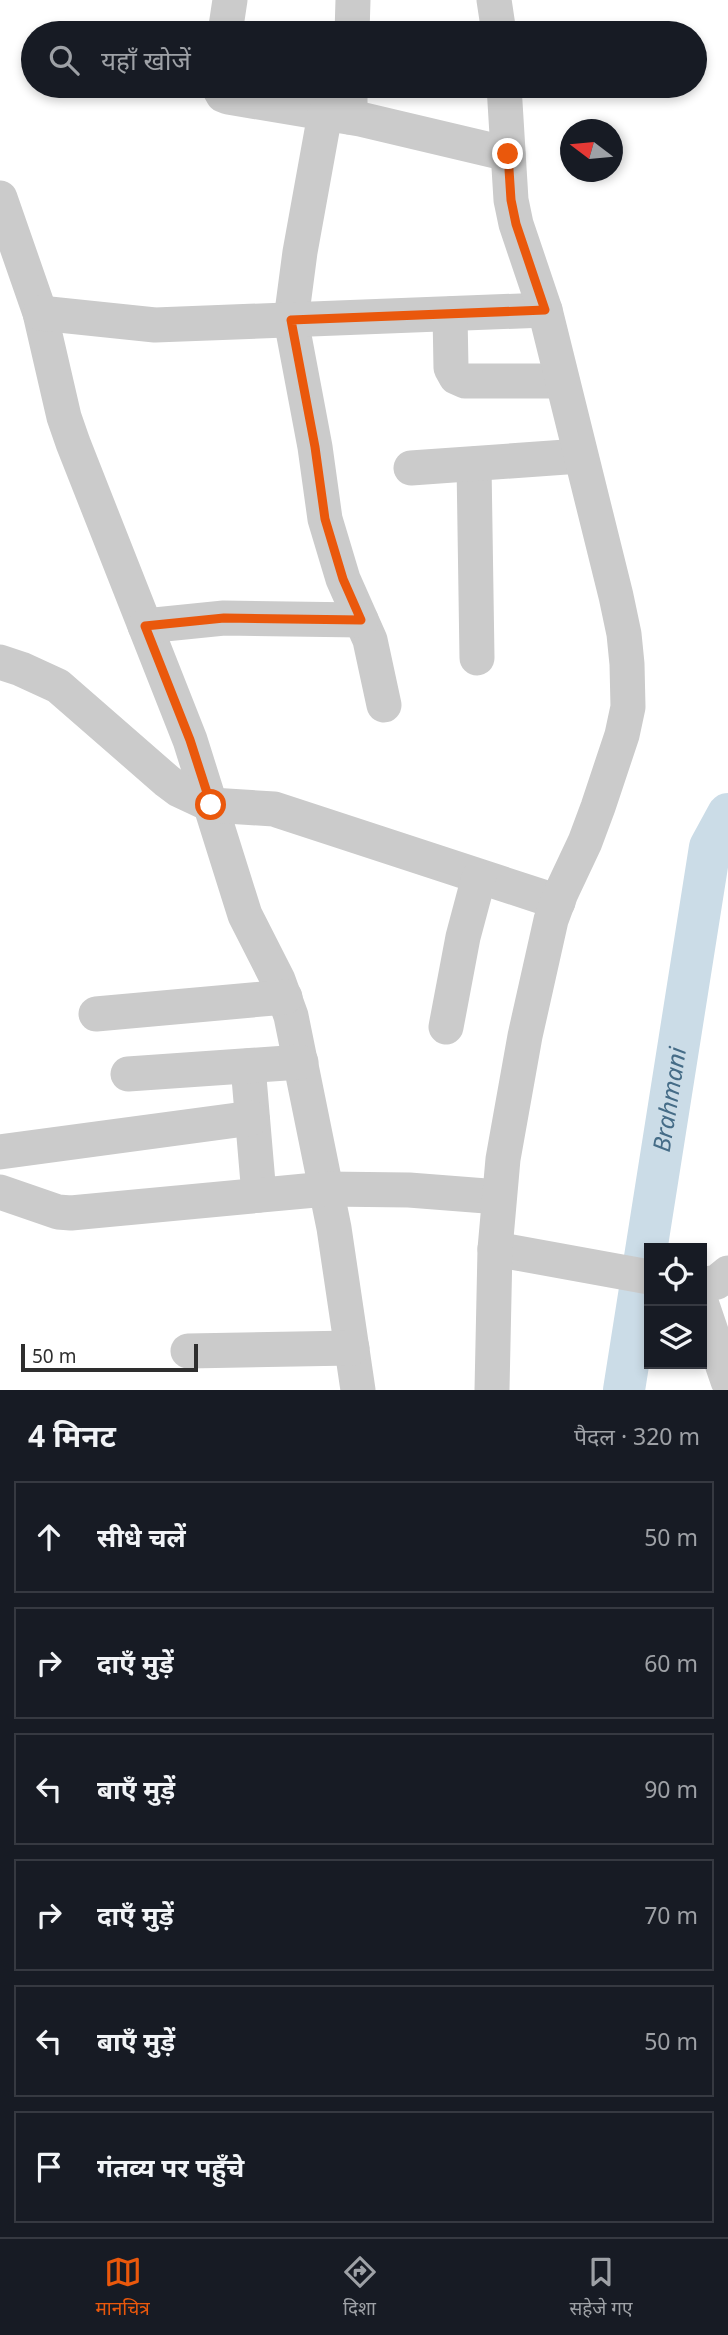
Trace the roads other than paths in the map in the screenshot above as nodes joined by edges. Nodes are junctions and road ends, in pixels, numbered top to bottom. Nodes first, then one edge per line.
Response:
1 (230, 0) edge
2 (353, 0) edge
3 (494, 0) edge
4 (227, 21) edge
5 (352, 21) edge
6 (497, 21) edge
7 (241, 98) edge
8 (505, 98) edge
9 (342, 106) edge
10 (508, 154) junction
11 (0, 198) edge
12 (545, 310) junction
13 (40, 313) junction
14 (450, 314) junction
15 (291, 320) junction
16 (562, 381) junction
17 (580, 456) junction
18 (474, 464) junction
19 (411, 467) dead end
20 (361, 620) junction
21 (145, 626) junction
22 (477, 657) dead end
23 (0, 662) edge
24 (384, 705) dead end
25 (211, 805) junction
26 (479, 877) junction
27 (558, 902) junction
28 (285, 997) junction
29 (96, 1014) dead end
30 (446, 1027) dead end
31 (301, 1062) junction
32 (248, 1066) junction
33 (128, 1074) dead end
34 (252, 1118) junction
35 (0, 1152) edge
36 (326, 1189) junction
37 (0, 1192) edge
38 (259, 1195) junction
39 (499, 1197) junction
40 (495, 1249) junction
41 (728, 1273) edge
42 (644, 1276) edge
43 (707, 1284) edge
44 (702, 1306) edge
45 (352, 1348) junction
46 (188, 1351) dead end
47 (728, 1381) edge
48 (358, 1390) edge
49 (492, 1390) edge

1 - 4 street
2 - 5 street
3 - 6 street
7 - 9 street
8 - 10 street
9 - 10 street
9 - 15 street
10 - 12 street
11 - 13 street
12 - 14 street
12 - 16 street
13 - 15 street
13 - 21 street
14 - 15 street
14 - 16 street
15 - 20 street
16 - 17 street
17 - 18 street
17 - 27 street
18 - 19 street
18 - 22 street
20 - 21 street
20 - 24 street
21 - 25 street
23 - 25 street
25 - 26 street
25 - 28 street
26 - 27 street
26 - 30 street
27 - 39 street
28 - 29 street
28 - 31 street
31 - 32 street
31 - 36 street
32 - 33 street
32 - 34 street
34 - 35 street
34 - 38 street
36 - 38 street
36 - 39 street
36 - 45 street
37 - 38 street
39 - 40 street
40 - 42 street
40 - 49 street
41 - 43 street
44 - 47 street
45 - 46 street
45 - 48 street

